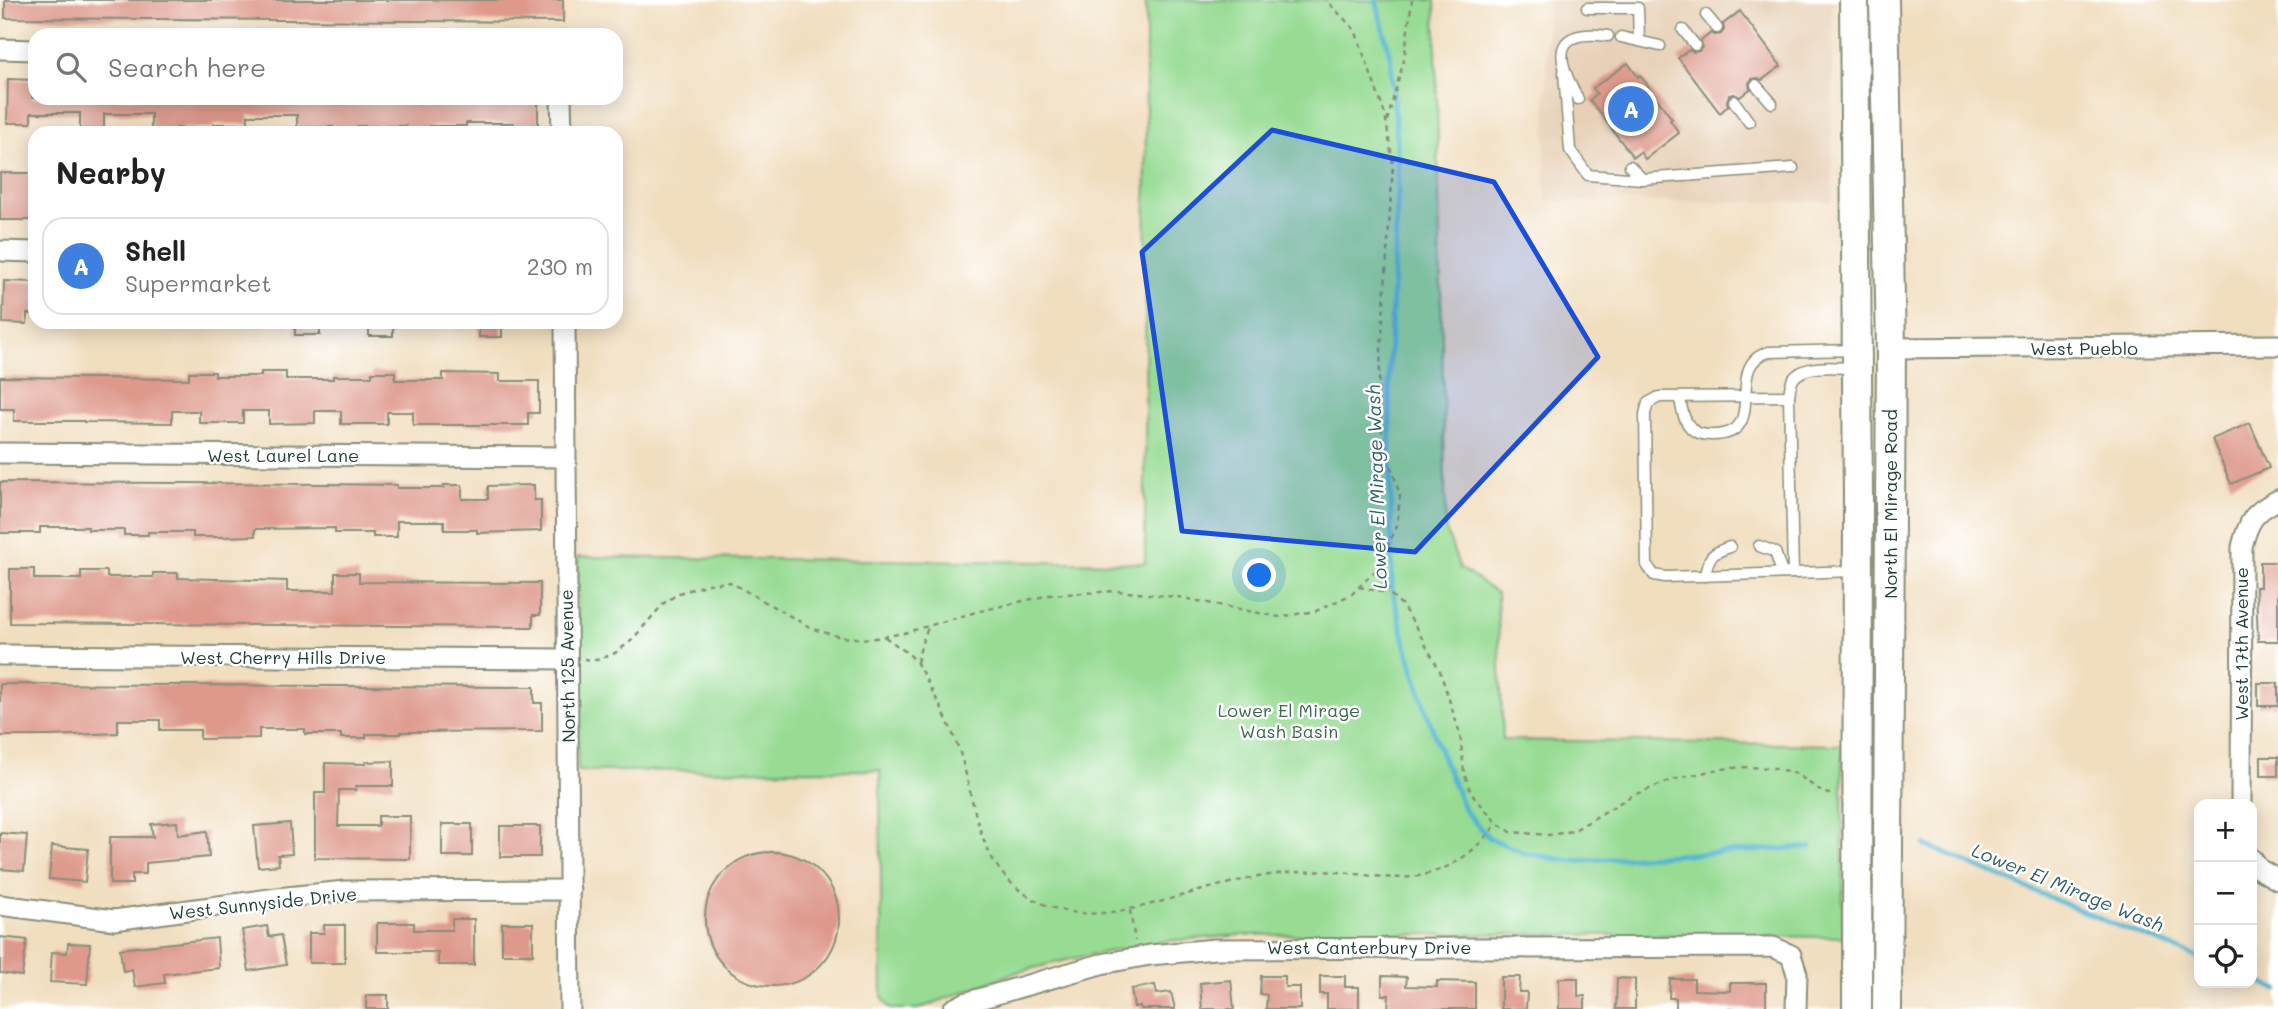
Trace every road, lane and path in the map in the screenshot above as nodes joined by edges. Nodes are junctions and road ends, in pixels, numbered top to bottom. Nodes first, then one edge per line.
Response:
1 (1326, 0) edge
2 (1412, 0) edge
3 (1854, 0) edge
4 (1884, 0) edge
5 (1587, 8) dead end
6 (1706, 15) dead end
7 (1717, 28) dead end
8 (1683, 30) dead end
9 (1608, 36) dead end
10 (1621, 37) dead end
11 (1639, 40) junction
12 (1695, 45) dead end
13 (1660, 46) dead end
14 (0, 49) edge
15 (28, 50) edge
16 (1564, 72) junction
17 (1756, 85) dead end
18 (1578, 99) dead end
19 (1734, 101) dead end
20 (1772, 103) dead end
21 (561, 105) edge
22 (1749, 122) dead end
23 (1386, 124) junction
24 (562, 126) edge
25 (1630, 166) dead end
26 (1793, 169) dead end
27 (1642, 179) junction
28 (0, 251) edge
29 (28, 252) edge
30 (565, 329) edge
31 (2278, 345) edge
32 (1891, 348) junction
33 (1856, 359) junction
34 (1789, 396) junction
35 (1680, 397) junction
36 (1746, 397) junction
37 (0, 453) edge
38 (565, 457) junction
39 (2278, 500) edge
40 (1759, 546) dead end
41 (1730, 547) dead end
42 (1383, 556) junction
43 (1858, 571) junction
44 (1787, 573) junction
45 (1705, 576) junction
46 (1359, 587) junction
47 (1389, 593) junction
48 (929, 626) junction
49 (885, 637) junction
50 (0, 654) edge
51 (567, 659) junction
52 (917, 663) junction
53 (1830, 794) dead end
54 (2241, 799) edge
55 (1497, 823) junction
56 (2254, 862) edge
57 (2278, 880) edge
58 (570, 890) junction
59 (0, 905) edge
60 (1130, 910) junction
61 (1137, 958) junction
62 (570, 1009) edge
63 (953, 1009) edge
64 (1797, 1009) edge
65 (1857, 1009) edge
66 (1887, 1009) edge

1 - 23 path
2 - 23 path
3 - 33 main road, North El Mirage Road
4 - 32 main road, North El Mirage Road
5 - 11 lane
6 - 7 lane
8 - 12 lane
9 - 16 lane
10 - 11 lane
11 - 13 lane
14 - 15 street
16 - 18 lane
16 - 27 lane
17 - 20 lane
19 - 22 lane
21 - 24 street
23 - 42 path
25 - 27 lane
26 - 27 lane
28 - 29 street
30 - 38 street, North 125 Avenue
31 - 32 street, West Pueblo
32 - 66 main road, North El Mirage Road
33 - 34 lane
33 - 36 lane
33 - 43 main road, North El Mirage Road
34 - 36 lane
34 - 44 lane
35 - 36 lane
35 - 36 lane
35 - 45 lane
37 - 38 street, West Laurel Lane
38 - 51 street, North 125 Avenue
39 - 54 street, West 17th Avenue
40 - 44 lane
41 - 45 lane
42 - 46 path
42 - 47 path
43 - 44 lane
43 - 65 main road, North El Mirage Road
44 - 45 lane
46 - 47 path
46 - 48 path
47 - 55 path
48 - 49 path
48 - 52 path
49 - 51 path
49 - 52 path
50 - 51 street, West Cherry Hills Drive
51 - 58 street, North 125 Avenue
52 - 60 path
53 - 55 path
55 - 60 path
56 - 57 street
58 - 59 street, West Sunnyside Drive
58 - 62 street, North 125 Avenue
60 - 61 path
61 - 63 street, West Canterbury Drive
61 - 64 street, West Canterbury Drive

